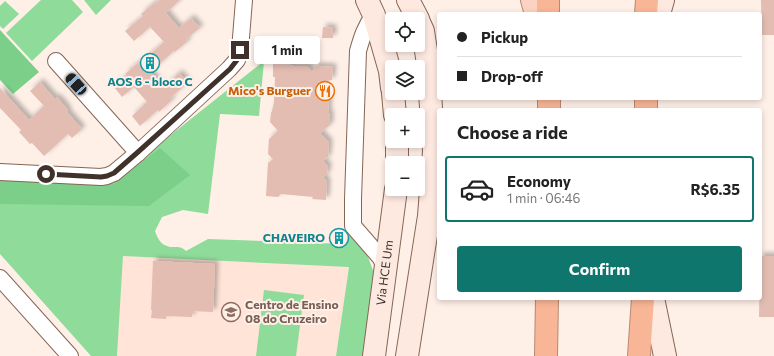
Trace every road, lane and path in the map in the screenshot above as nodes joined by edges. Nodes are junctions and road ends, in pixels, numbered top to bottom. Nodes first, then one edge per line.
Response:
1 (244, 0) edge
2 (408, 0) edge
3 (532, 0) edge
4 (548, 0) edge
5 (646, 0) edge
6 (663, 0) edge
7 (371, 8) edge
8 (414, 12) edge
9 (535, 12) edge
10 (548, 12) edge
11 (646, 12) edge
12 (660, 12) edge
13 (425, 44) edge
14 (387, 60) edge
15 (56, 61) dead end
16 (138, 152) junction
17 (0, 172) edge
18 (395, 196) edge
19 (386, 268) junction
20 (0, 278) edge
21 (0, 288) edge
22 (547, 300) edge
23 (643, 300) edge
24 (653, 300) edge
25 (70, 356) edge
26 (374, 356) edge
27 (407, 356) edge
28 (546, 356) edge
29 (639, 356) edge
30 (665, 356) edge

1 - 16 street
2 - 8 main road
3 - 9 main road
4 - 10 highway
5 - 11 highway
6 - 12 main road
7 - 14 main road
7 - 19 street
13 - 27 main road
15 - 16 street
16 - 17 street
18 - 19 main road, Via HCE Um
19 - 26 main road, Via HCE Um
20 - 21 street
20 - 25 street
22 - 28 highway
23 - 29 highway
24 - 30 main road

